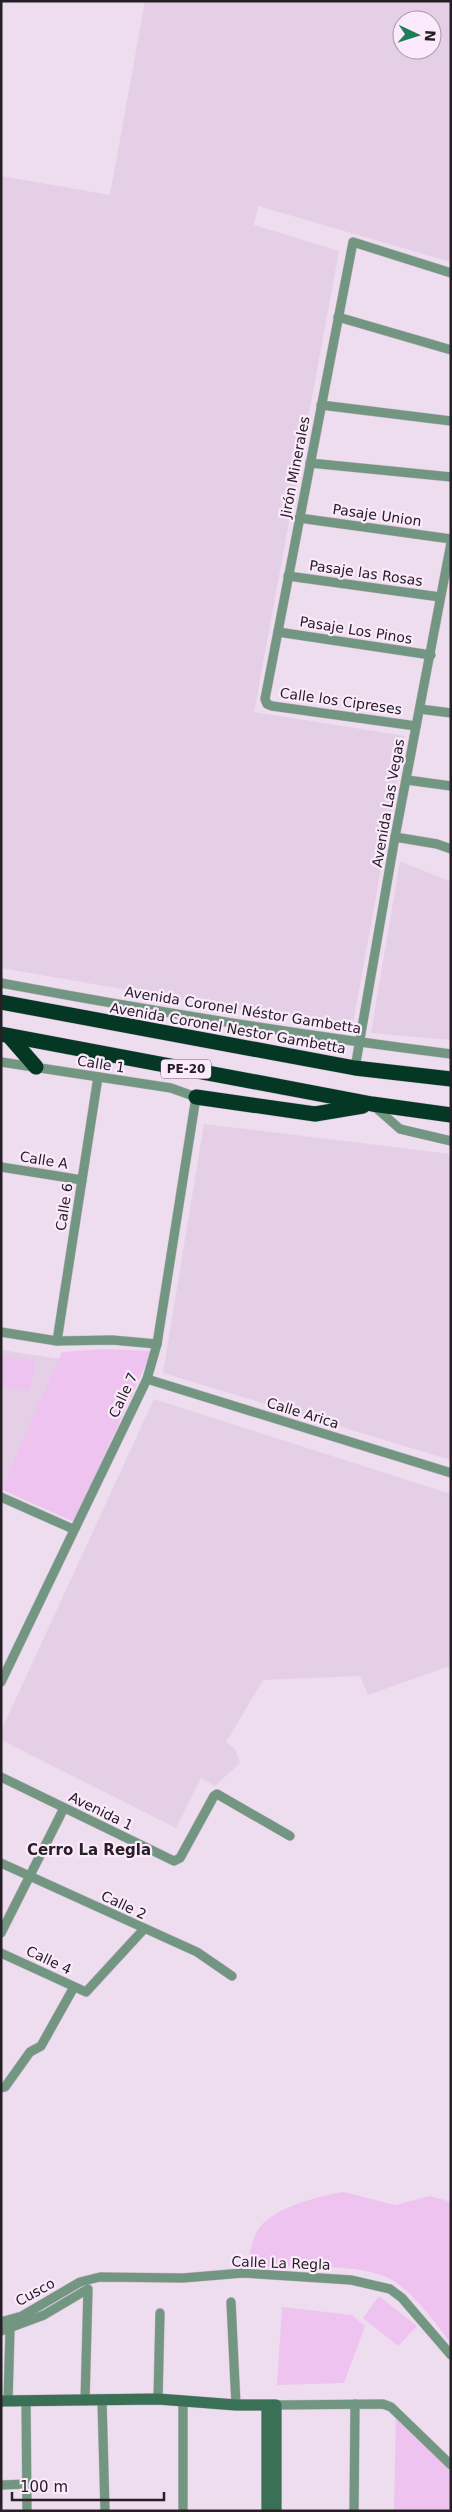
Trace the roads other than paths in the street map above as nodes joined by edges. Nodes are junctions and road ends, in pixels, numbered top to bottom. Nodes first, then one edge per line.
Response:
1 (451, 273) edge
2 (338, 317) junction
3 (451, 350) edge
4 (321, 405) junction
5 (451, 421) edge
6 (310, 463) junction
7 (451, 477) edge
8 (299, 518) junction
9 (451, 541) edge
10 (288, 576) junction
11 (447, 578) edge
12 (440, 596) junction
13 (278, 632) junction
14 (431, 655) junction
15 (265, 698) joint
16 (420, 709) junction
17 (451, 713) edge
18 (416, 726) junction
19 (407, 780) junction
20 (451, 786) edge
21 (395, 838) junction
22 (451, 849) edge
23 (1, 983) edge
24 (1, 1002) edge
25 (5, 1035) edge
26 (359, 1042) junction
27 (451, 1054) edge
28 (1, 1062) edge
29 (36, 1067) junction
30 (355, 1068) junction
31 (98, 1077) junction
32 (451, 1079) edge
33 (196, 1096) junction
34 (372, 1104) junction
35 (451, 1115) edge
36 (451, 1141) edge
37 (1, 1167) edge
38 (82, 1180) junction
39 (1, 1332) edge
40 (57, 1341) junction
41 (157, 1344) junction
42 (147, 1379) junction
43 (451, 1473) edge
44 (1, 1497) edge
45 (73, 1529) junction
46 (1, 1682) edge
47 (1, 1777) edge
48 (64, 1808) junction
49 (290, 1836) dead end
50 (1, 1863) edge
51 (29, 1875) junction
52 (144, 1929) junction
53 (1, 1933) edge
54 (1, 1953) edge
55 (232, 1976) dead end
56 (74, 1986) junction
57 (1, 2088) edge
58 (80, 2282) joint
59 (231, 2302) dead end
60 (160, 2313) dead end
61 (1, 2322) edge
62 (6, 2330) edge
63 (451, 2355) edge
64 (158, 2399) junction
65 (102, 2400) junction
66 (183, 2400) junction
67 (5, 2401) edge
68 (85, 2401) junction
69 (26, 2402) junction
70 (355, 2404) junction
71 (236, 2405) junction
72 (271, 2405) junction
73 (451, 2465) edge
74 (1, 2484) edge
75 (27, 2484) junction
76 (28, 2511) edge
77 (105, 2511) edge
78 (183, 2511) edge
79 (267, 2511) edge
80 (276, 2511) edge
81 (354, 2511) edge

1 - 2 street, Jirón Minerales
2 - 3 street
2 - 4 street, Jirón Minerales
4 - 5 street
4 - 6 street, Jirón Minerales
6 - 7 street
6 - 8 street, Jirón Minerales
8 - 9 street, Pasaje Union
8 - 10 street, Jirón Minerales
9 - 11 street, Avenida Las Vegas
10 - 12 street, Pasaje las Rosas
10 - 13 street, Jirón Minerales
11 - 12 street, Avenida Las Vegas
12 - 14 street, Avenida Las Vegas
13 - 14 street, Pasaje Los Pinos
13 - 15 street, Jirón Minerales
14 - 16 street, Avenida Las Vegas
15 - 18 street, Calle los Cipreses
16 - 17 street
16 - 18 street, Avenida Las Vegas
18 - 19 street, Avenida Las Vegas
19 - 20 street
19 - 21 street, Avenida Las Vegas
21 - 22 street
21 - 26 street, Avenida Las Vegas
23 - 26 street, Avenida Coronel Néstor Gambetta
24 - 30 highway, Avenida Coronel Nestor Gambetta / PE-20
25 - 29 highway
25 - 34 highway, PE-20
26 - 27 street, Avenida Coronel Néstor Gambetta
26 - 30 street, Avenida Las Vegas
28 - 29 street, Calle 1
29 - 31 street, Calle 1
30 - 32 highway, Avenida Coronel Nestor Gambetta / PE-20
31 - 33 street, Calle 1
31 - 38 street, Calle 6
33 - 34 highway
33 - 41 street, Calle 7
34 - 35 highway, PE-20
34 - 36 street
37 - 38 street, Calle A
38 - 40 street, Calle 6
39 - 40 street
40 - 41 street
41 - 42 street, Calle 7
42 - 43 street, Calle Arica
42 - 45 street, Calle 7
44 - 45 street
45 - 46 street, Calle 7
47 - 48 street, Avenida 1
48 - 49 street, Avenida 1
48 - 51 street
50 - 51 street, Calle 2
51 - 52 street, Calle 2
51 - 53 street
52 - 55 street, Calle 2
52 - 56 street, Calle 4
54 - 56 street, Calle 4
56 - 57 street
58 - 61 street, Cusco
58 - 63 street, Calle La Regla
59 - 71 street
60 - 64 street
62 - 67 street
62 - 68 street
64 - 65 street
64 - 66 street
65 - 68 street
65 - 77 street
66 - 71 street
66 - 78 street
67 - 69 street
68 - 69 street
69 - 75 street
70 - 72 street
70 - 73 street
70 - 81 street
71 - 72 street
72 - 79 street
72 - 80 street
74 - 75 street
75 - 76 street

